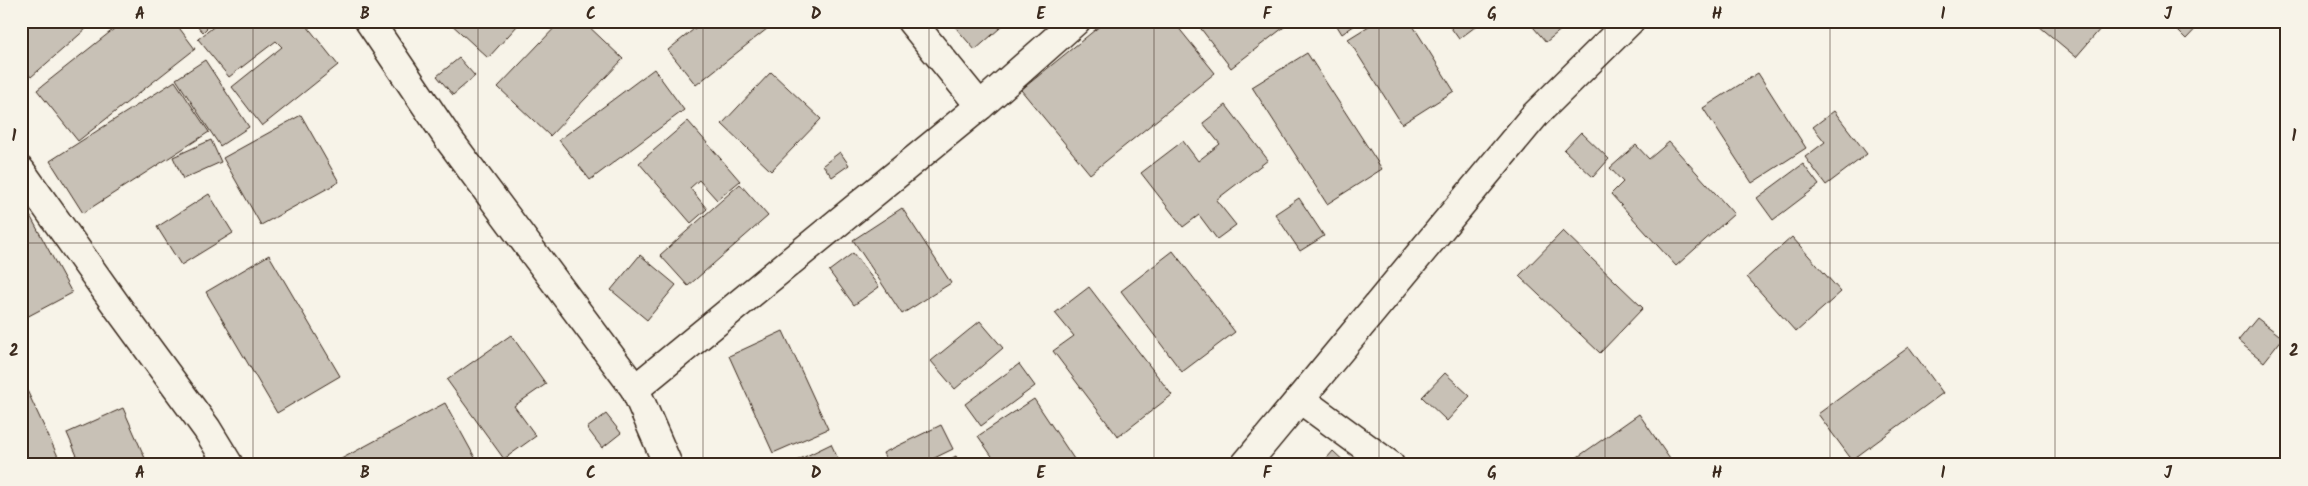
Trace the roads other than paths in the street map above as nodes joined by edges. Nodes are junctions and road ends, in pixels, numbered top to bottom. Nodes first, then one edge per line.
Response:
1 (370, 21) edge
2 (911, 21) edge
3 (1076, 21) edge
4 (1630, 21) edge
5 (980, 106) junction
6 (21, 172) edge
7 (636, 389) junction
8 (1300, 399) junction
9 (229, 465) edge
10 (668, 465) edge
11 (1245, 465) edge
12 (1390, 465) edge

1 - 7 street
2 - 5 street
3 - 5 street
4 - 8 street
5 - 7 street
6 - 9 street
7 - 10 street
8 - 11 street
8 - 12 street

